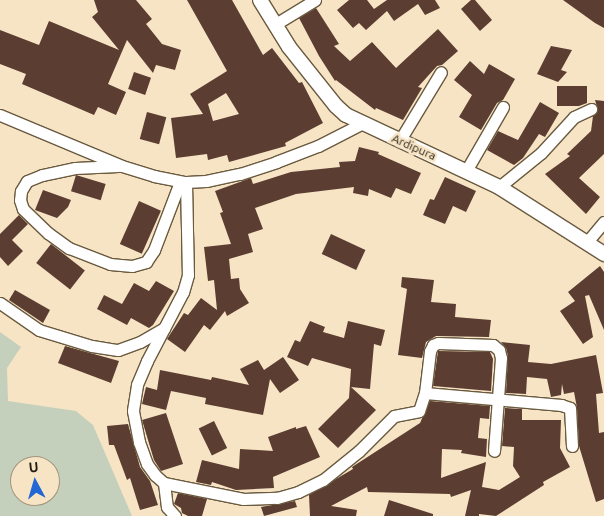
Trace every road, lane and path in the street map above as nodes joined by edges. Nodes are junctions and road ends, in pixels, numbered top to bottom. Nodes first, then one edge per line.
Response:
1 (260, 0) edge
2 (315, 0) edge
3 (274, 25) junction
4 (441, 72) dead end
5 (503, 107) dead end
6 (591, 109) dead end
7 (0, 115) edge
8 (361, 124) junction
9 (400, 140) junction
10 (122, 166) junction
11 (466, 171) junction
12 (183, 182) junction
13 (498, 188) junction
14 (604, 222) edge
15 (587, 242) junction
16 (604, 254) edge
17 (0, 303) edge
18 (166, 327) junction
19 (425, 393) junction
20 (498, 399) junction
21 (572, 446) dead end
22 (494, 451) dead end
23 (164, 483) junction
24 (175, 516) edge

1 - 3 street, Ardipura
2 - 3 street
3 - 8 street, Ardipura
4 - 9 street
5 - 11 street
6 - 13 street
7 - 10 street
8 - 9 street, Ardipura
8 - 12 street
9 - 11 street, Ardipura
10 - 12 street
10 - 12 street
11 - 13 street, Ardipura
12 - 18 street
13 - 15 street, Ardipura
14 - 15 street
15 - 16 street, Ardipura
17 - 18 street
18 - 23 street
19 - 20 street
19 - 20 street
19 - 23 street
20 - 21 street
20 - 22 street
23 - 24 street

